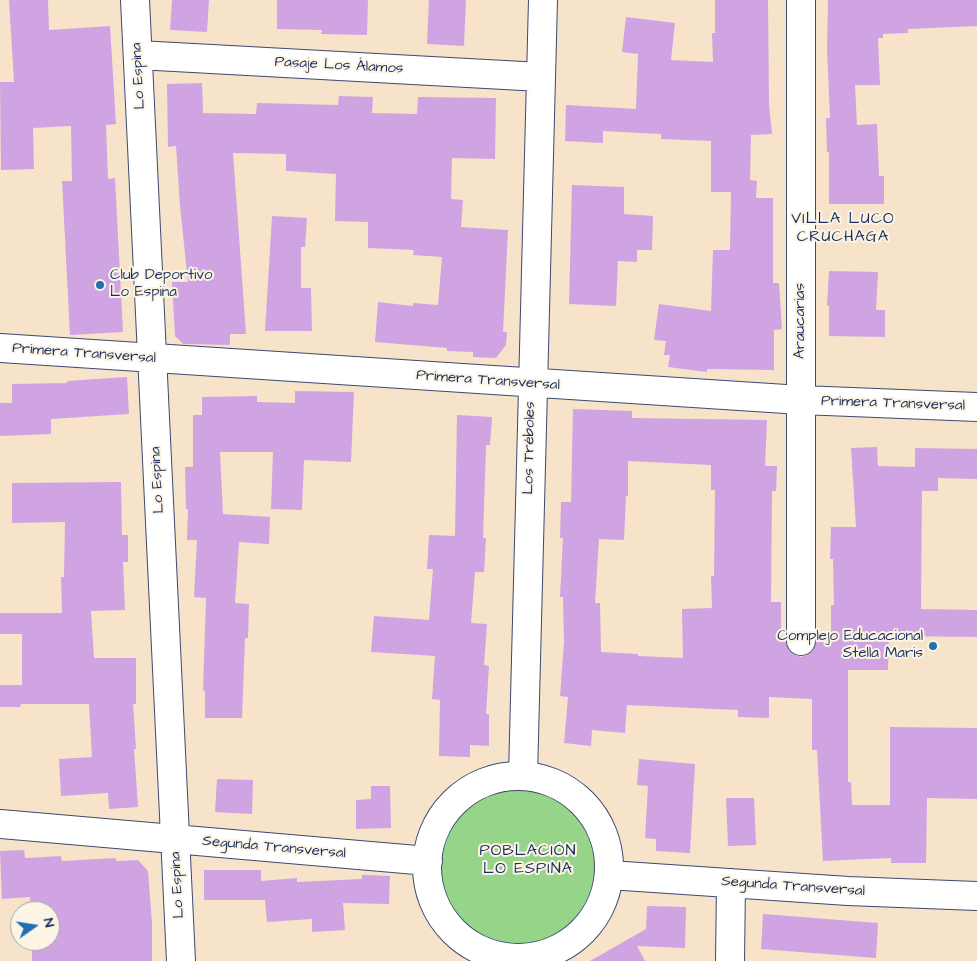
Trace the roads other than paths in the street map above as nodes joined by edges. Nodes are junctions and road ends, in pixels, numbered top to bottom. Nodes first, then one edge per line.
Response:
1 (135, 0) edge
2 (543, 0) edge
3 (801, 0) edge
4 (138, 55) junction
5 (541, 77) junction
6 (0, 348) edge
7 (153, 358) junction
8 (532, 384) junction
9 (801, 400) junction
10 (977, 408) edge
11 (801, 641) dead end
12 (523, 776) junction
13 (0, 824) edge
14 (176, 839) junction
15 (428, 861) junction
16 (609, 875) junction
17 (730, 883) junction
18 (977, 896) edge
19 (518, 959) edge
20 (181, 961) edge
21 (730, 961) edge

1 - 4 street, Lo Espina
2 - 5 street, Los Tréboles
3 - 9 street, Araucarias
4 - 5 street, Pasaje Los Álamos
4 - 7 street, Lo Espina
5 - 8 street, Los Tréboles
6 - 7 street, Primera Transversal
7 - 8 street, Primera Transversal
7 - 14 street, Lo Espina
8 - 9 street, Primera Transversal
8 - 12 street, Los Tréboles
9 - 10 street, Primera Transversal
9 - 11 street, Araucarias
12 - 15 street
12 - 16 street
13 - 14 street, Segunda Transversal
14 - 15 street, Segunda Transversal
14 - 20 street, Lo Espina
15 - 19 street
16 - 17 street, Segunda Transversal
16 - 19 street
17 - 18 street, Segunda Transversal
17 - 21 street

